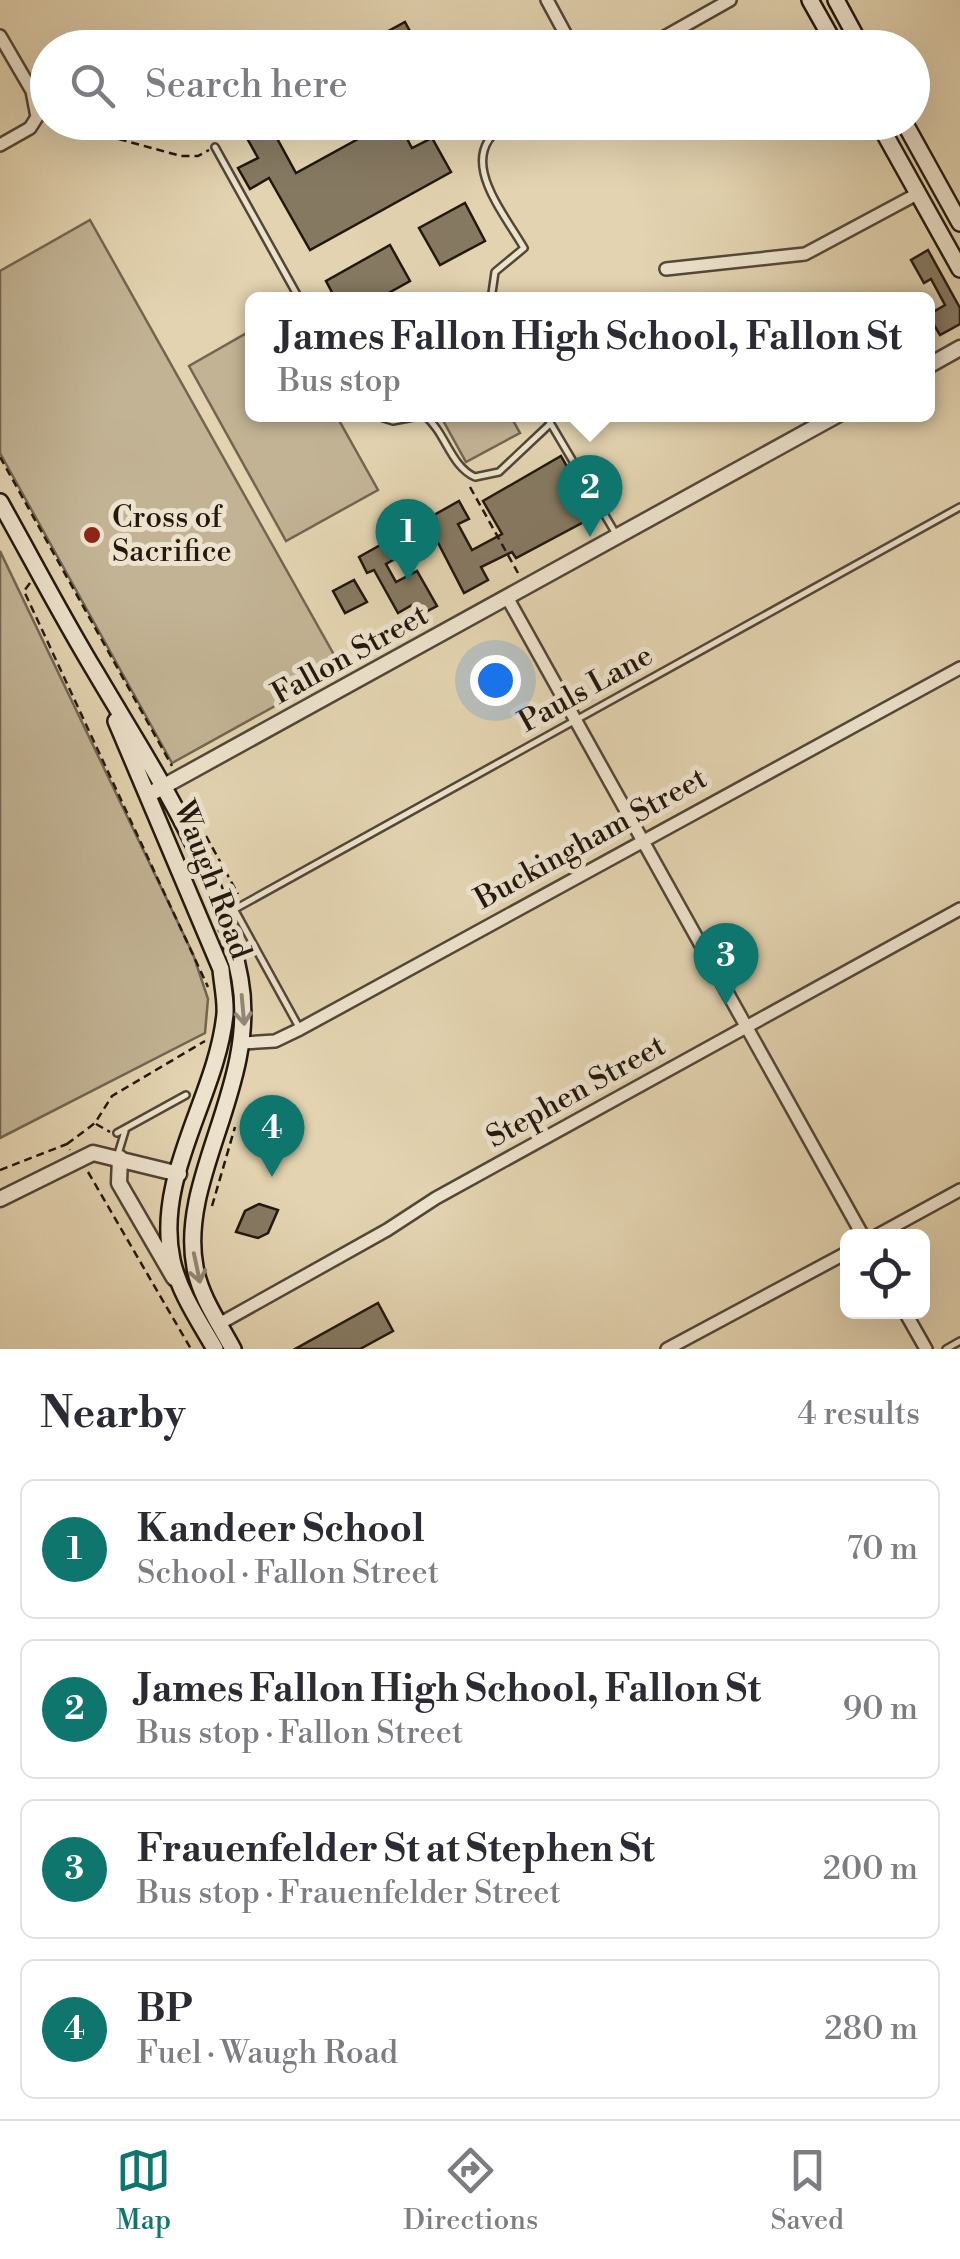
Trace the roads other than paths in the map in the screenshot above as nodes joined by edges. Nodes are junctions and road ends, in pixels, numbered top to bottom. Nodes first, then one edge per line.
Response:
1 (547, 0) edge
2 (730, 0) edge
3 (810, 0) edge
4 (836, 0) edge
5 (563, 30) edge
6 (676, 30) edge
7 (827, 30) edge
8 (852, 30) edge
9 (0, 36) edge
10 (30, 88) edge
11 (30, 128) edge
12 (487, 140) edge
13 (888, 140) edge
14 (914, 140) edge
15 (0, 144) edge
16 (215, 146) road end
17 (918, 194) junction
18 (960, 223) edge
19 (666, 268) dead end
20 (960, 269) edge
21 (296, 292) edge
22 (493, 292) edge
23 (960, 348) edge
24 (935, 362) edge
25 (429, 422) edge
26 (825, 422) edge
27 (550, 424) joint
28 (0, 502) edge
29 (960, 508) edge
30 (617, 537) junction
31 (508, 599) junction
32 (960, 668) edge
33 (94, 671) junction
34 (576, 720) junction
35 (166, 787) junction
36 (148, 795) junction
37 (644, 842) junction
38 (216, 900) junction
39 (235, 909) junction
40 (960, 909) edge
41 (747, 1026) junction
42 (300, 1030) junction
43 (243, 1043) junction
44 (186, 1095) dead end
45 (126, 1128) junction
46 (116, 1133) road end
47 (119, 1158) junction
48 (179, 1174) junction
49 (205, 1181) junction
50 (960, 1190) edge
51 (0, 1201) edge
52 (859, 1229) edge
53 (889, 1229) edge
54 (840, 1256) edge
55 (183, 1292) junction
56 (909, 1319) edge
57 (219, 1324) junction
58 (960, 1341) edge
59 (215, 1349) edge
60 (233, 1349) edge
61 (667, 1349) edge
62 (926, 1349) edge
63 (946, 1349) edge

1 - 5 street
2 - 6 street
3 - 7 main road
4 - 8 main road
9 - 10 street
11 - 15 street
12 - 22 lane
13 - 17 main road
14 - 18 main road
16 - 21 lane
17 - 19 street
17 - 20 main road
23 - 24 street
25 - 27 lane
26 - 30 street, Fallon Street
27 - 30 lane
28 - 33 main road, Waugh Road
29 - 34 lane, Pauls Lane
30 - 31 street, Fallon Street
31 - 34 street
31 - 35 street, Fallon Street
32 - 37 street, Buckingham Street
33 - 35 main road, Waugh Road
33 - 36 main road, Waugh Road
34 - 37 street
34 - 39 lane, Pauls Lane
35 - 36 street, Fallon Street
35 - 38 main road, Waugh Road
36 - 48 main road, Waugh Road
37 - 41 street
37 - 42 street, Buckingham Street
38 - 39 lane, Waugh Road
38 -> 43 main road, Waugh Road
39 - 42 lane, Waugh Road
40 - 41 street, Stephen Street
41 - 52 street
41 - 57 street, Stephen Street
42 - 43 street, Buckingham Street
43 - 49 main road, Waugh Road
44 - 45 lane
45 - 46 lane
45 - 47 lane
47 - 48 street
47 - 51 street
47 - 55 street
48 - 49 main road
48 - 55 main road, Waugh Road
49 -> 57 main road, Waugh Road
50 - 53 street
54 - 61 street
55 - 59 main road, Waugh Road
56 - 62 street
57 - 60 main road, Waugh Road
58 - 63 lane

